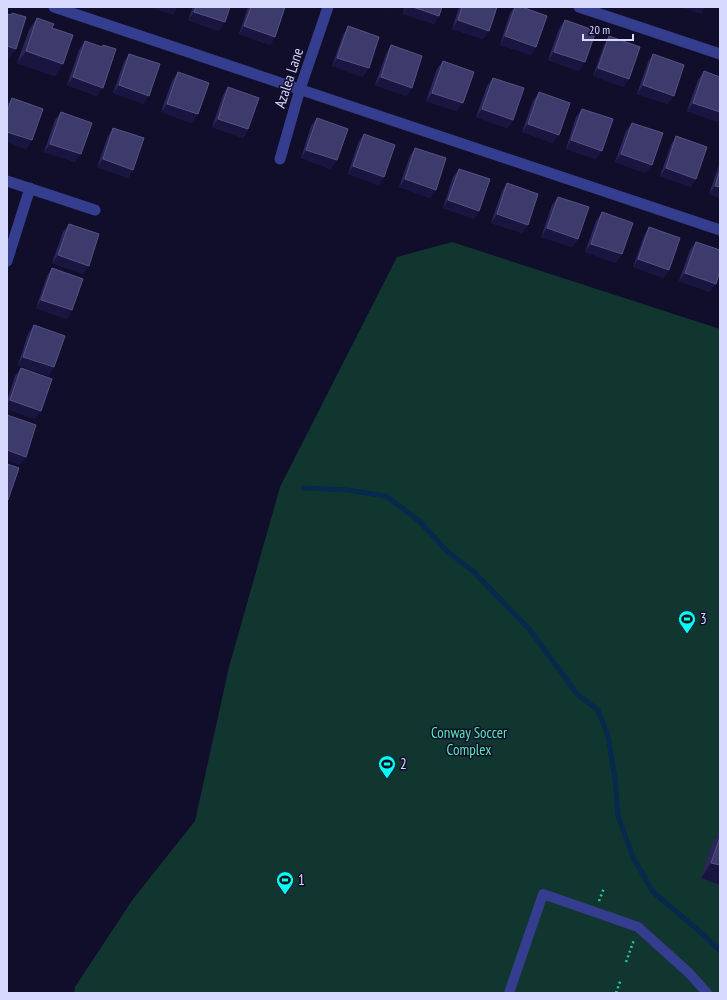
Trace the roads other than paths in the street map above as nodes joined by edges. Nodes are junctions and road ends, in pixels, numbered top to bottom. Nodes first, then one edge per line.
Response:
1 (54, 7) edge
2 (328, 7) edge
3 (579, 7) edge
4 (720, 54) edge
5 (300, 89) junction
6 (280, 159) dead end
7 (7, 181) edge
8 (30, 188) junction
9 (96, 210) dead end
10 (720, 230) edge
11 (7, 261) edge
12 (509, 993) edge
13 (706, 993) edge

1 - 5 street
2 - 5 street, Azalea Lane
3 - 4 street
5 - 6 street, Azalea Lane
5 - 10 street
7 - 8 street
8 - 9 street
8 - 11 street
12 - 13 lane

